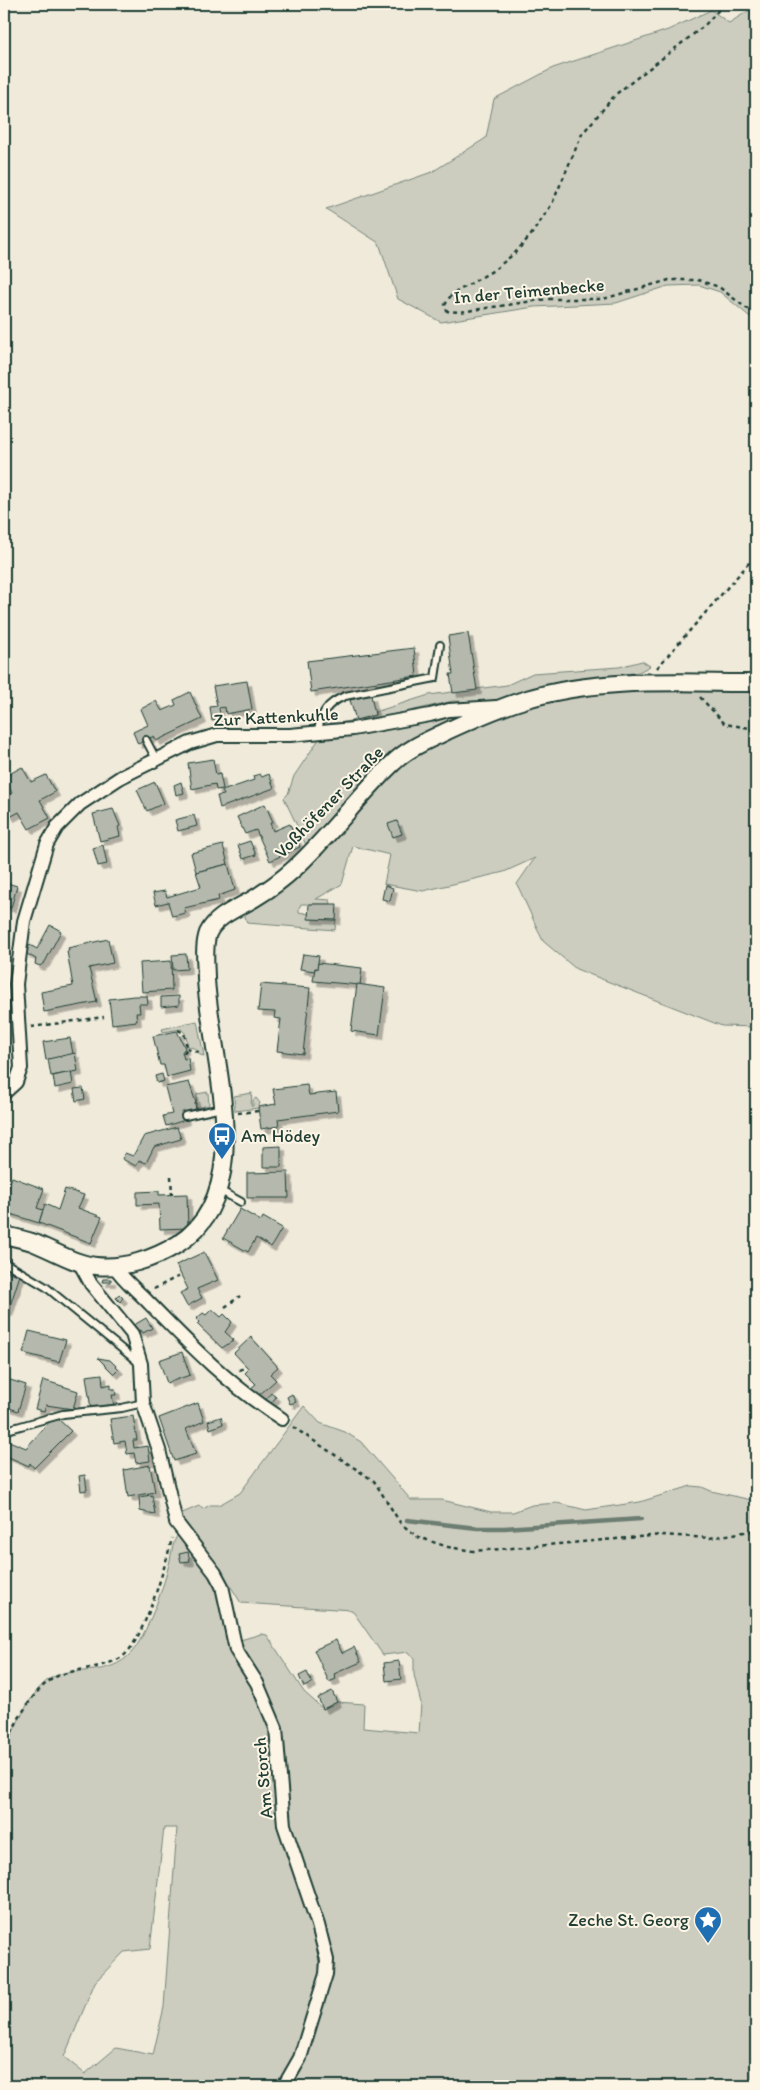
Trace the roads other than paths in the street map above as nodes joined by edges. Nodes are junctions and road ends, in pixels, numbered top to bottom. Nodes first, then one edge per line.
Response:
1 (440, 645) dead end
2 (756, 683) edge
3 (501, 708) junction
4 (317, 733) junction
5 (146, 740) dead end
6 (156, 759) junction
7 (4, 1094) edge
8 (223, 1111) junction
9 (184, 1116) dead end
10 (219, 1190) junction
11 (241, 1202) dead end
12 (4, 1235) edge
13 (4, 1262) edge
14 (79, 1262) junction
15 (115, 1267) junction
16 (141, 1364) junction
17 (143, 1403) junction
18 (282, 1420) road end
19 (4, 1427) edge
20 (284, 2086) edge

1 - 4 lane
2 - 3 street, Voßhöfener Straße
3 - 4 street, Zur Kattenkuhle
3 - 8 street, Voßhöfener Straße
4 - 6 street, Zur Kattenkuhle
5 - 6 lane
6 - 7 street, Zur Kattenkuhle
8 - 9 lane
8 - 10 street, Voßhöfener Straße
10 - 11 lane
10 - 15 street, Voßhöfener Straße
12 - 14 street, Voßhöfener Straße
13 - 16 lane
14 - 15 street, Voßhöfener Straße
14 - 16 street, Am Storch
15 - 18 street
16 - 17 street, Am Storch
17 - 19 lane
17 - 20 street, Am Storch

